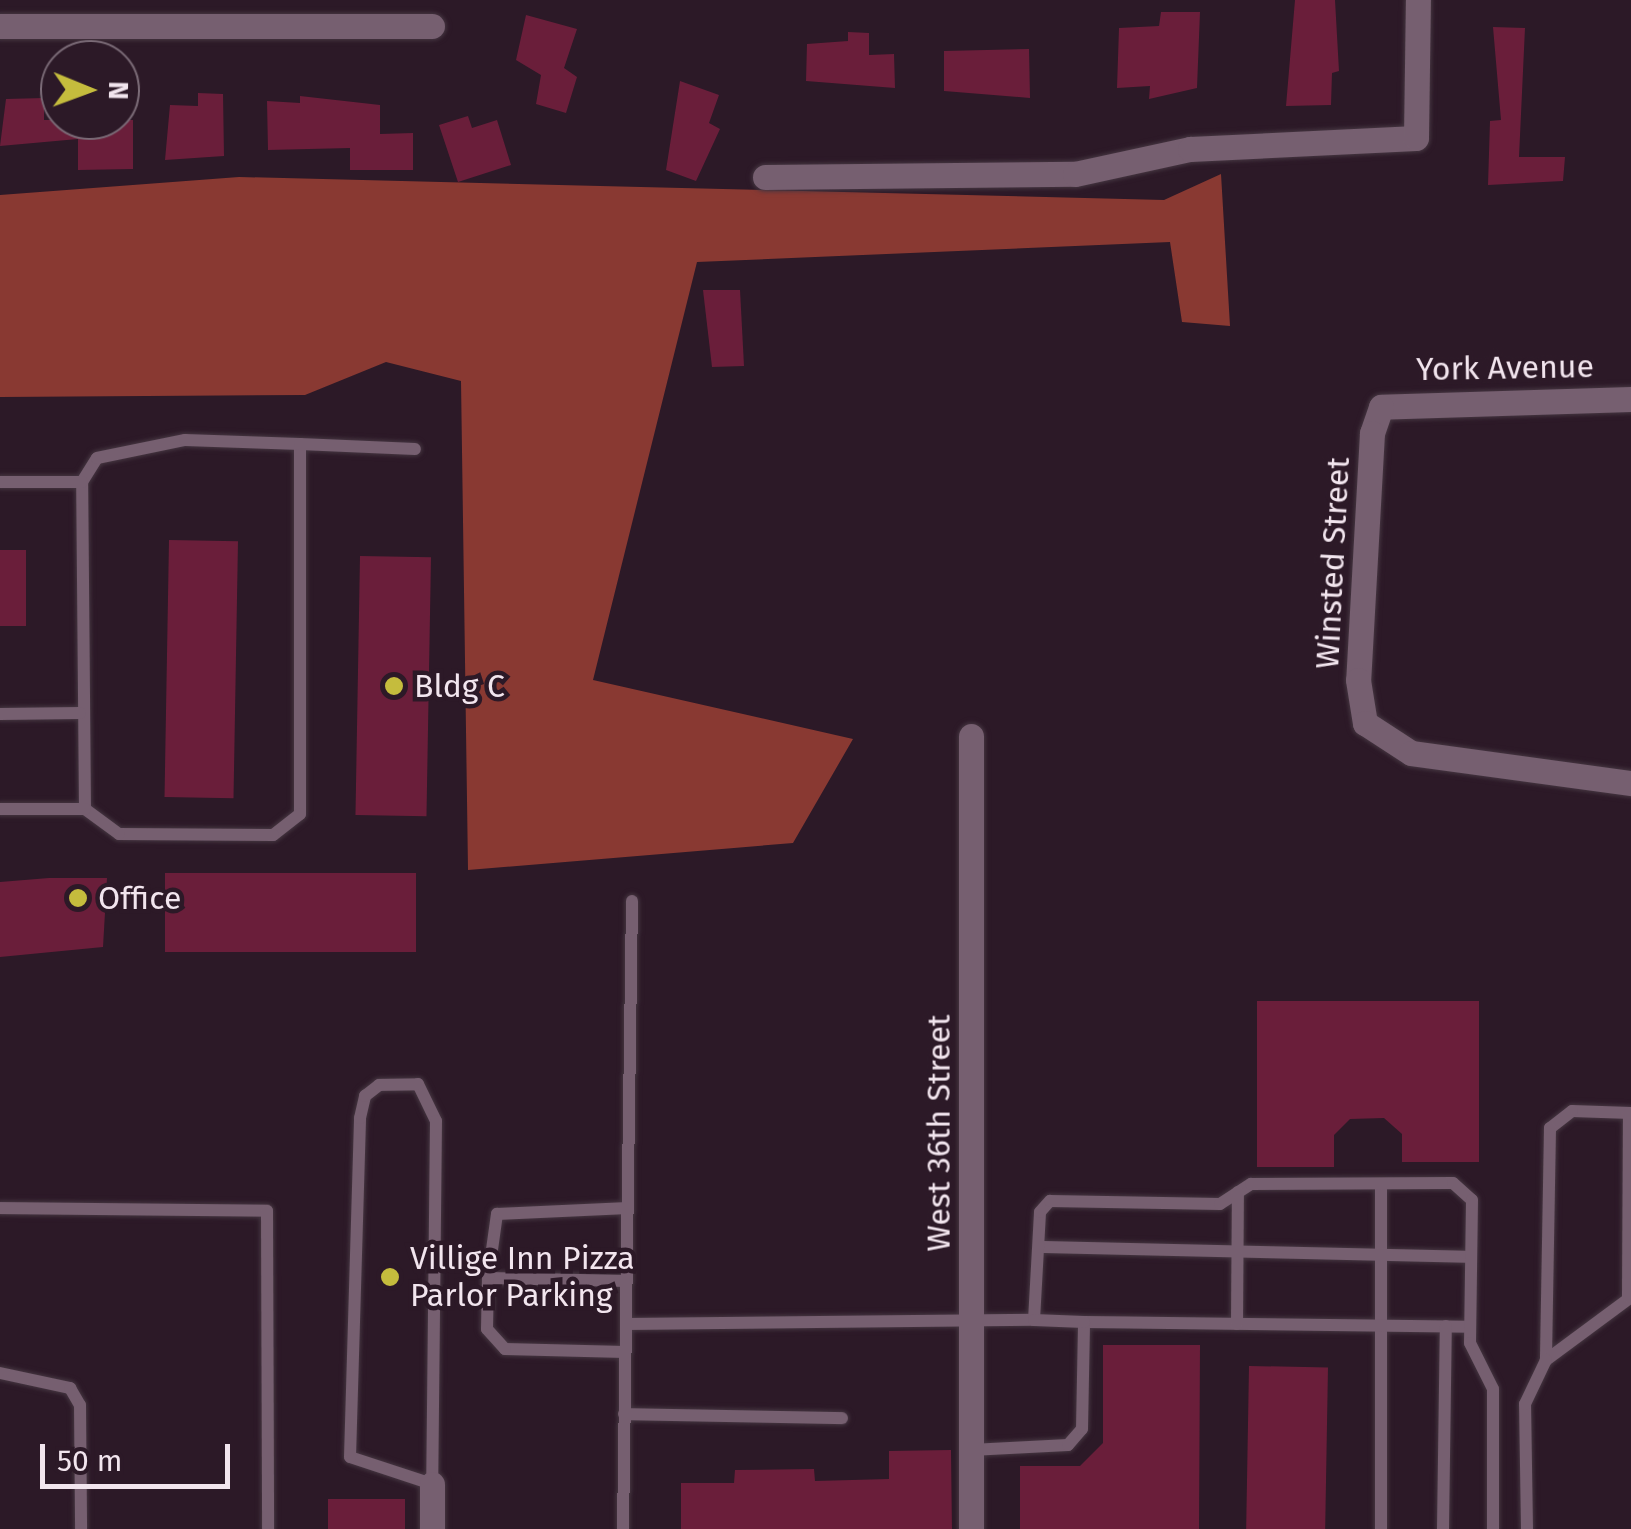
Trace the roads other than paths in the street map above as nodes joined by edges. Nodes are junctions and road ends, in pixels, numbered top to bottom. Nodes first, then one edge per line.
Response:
1 (1418, 0) edge
2 (0, 26) edge
3 (432, 26) dead end
4 (765, 177) dead end
5 (1631, 398) edge
6 (1381, 407) joint
7 (300, 444) junction
8 (415, 449) dead end
9 (0, 482) edge
10 (82, 482) junction
11 (0, 714) edge
12 (80, 714) junction
13 (971, 736) dead end
14 (1631, 784) edge
15 (0, 809) edge
16 (84, 809) junction
17 (632, 901) dead end
18 (1630, 1113) edge
19 (1381, 1184) junction
20 (1238, 1192) junction
21 (0, 1208) edge
22 (628, 1208) junction
23 (1039, 1247) junction
24 (1238, 1252) junction
25 (1380, 1255) junction
26 (1471, 1257) junction
27 (488, 1278) junction
28 (627, 1282) junction
29 (1629, 1297) edge
30 (1034, 1320) junction
31 (971, 1322) junction
32 (1084, 1322) junction
33 (626, 1324) junction
34 (1237, 1324) junction
35 (1380, 1325) junction
36 (1446, 1326) junction
37 (1470, 1326) junction
38 (626, 1352) junction
39 (1546, 1360) junction
40 (0, 1372) edge
41 (624, 1414) junction
42 (842, 1418) dead end
43 (971, 1450) junction
44 (432, 1484) junction
45 (81, 1529) edge
46 (268, 1529) edge
47 (432, 1529) edge
48 (622, 1529) edge
49 (971, 1529) edge
50 (1381, 1529) edge
51 (1444, 1529) edge
52 (1493, 1529) edge
53 (1527, 1529) edge

1 - 4 street
2 - 3 street
5 - 6 street, York Avenue
6 - 14 street, Winsted Street
7 - 8 lane
7 - 10 lane
7 - 16 lane
9 - 10 lane
10 - 12 lane
11 - 12 lane
12 - 16 lane
13 - 31 street, West 36th Street
15 - 16 lane
17 - 22 lane
18 - 29 lane
18 - 39 lane
19 - 20 lane
19 - 25 lane
19 - 26 lane
20 - 23 lane
20 - 24 lane
21 - 46 lane
22 - 27 lane
22 - 28 lane
23 - 24 lane
23 - 30 lane
24 - 25 lane
24 - 34 lane
25 - 26 lane
25 - 35 lane
26 - 37 lane
27 - 28 lane
27 - 38 lane
28 - 33 lane
29 - 39 lane
30 - 31 lane
30 - 32 lane
31 - 33 lane
31 - 43 street, West 36th Street
32 - 34 lane
32 - 43 lane
33 - 38 lane
34 - 35 lane
35 - 36 lane
35 - 50 lane
36 - 37 lane
36 - 51 lane
37 - 52 lane
38 - 41 lane
39 - 53 lane
40 - 45 lane
41 - 42 lane
41 - 48 lane
43 - 49 street, West 36th Street
44 - 44 lane
44 - 47 street

